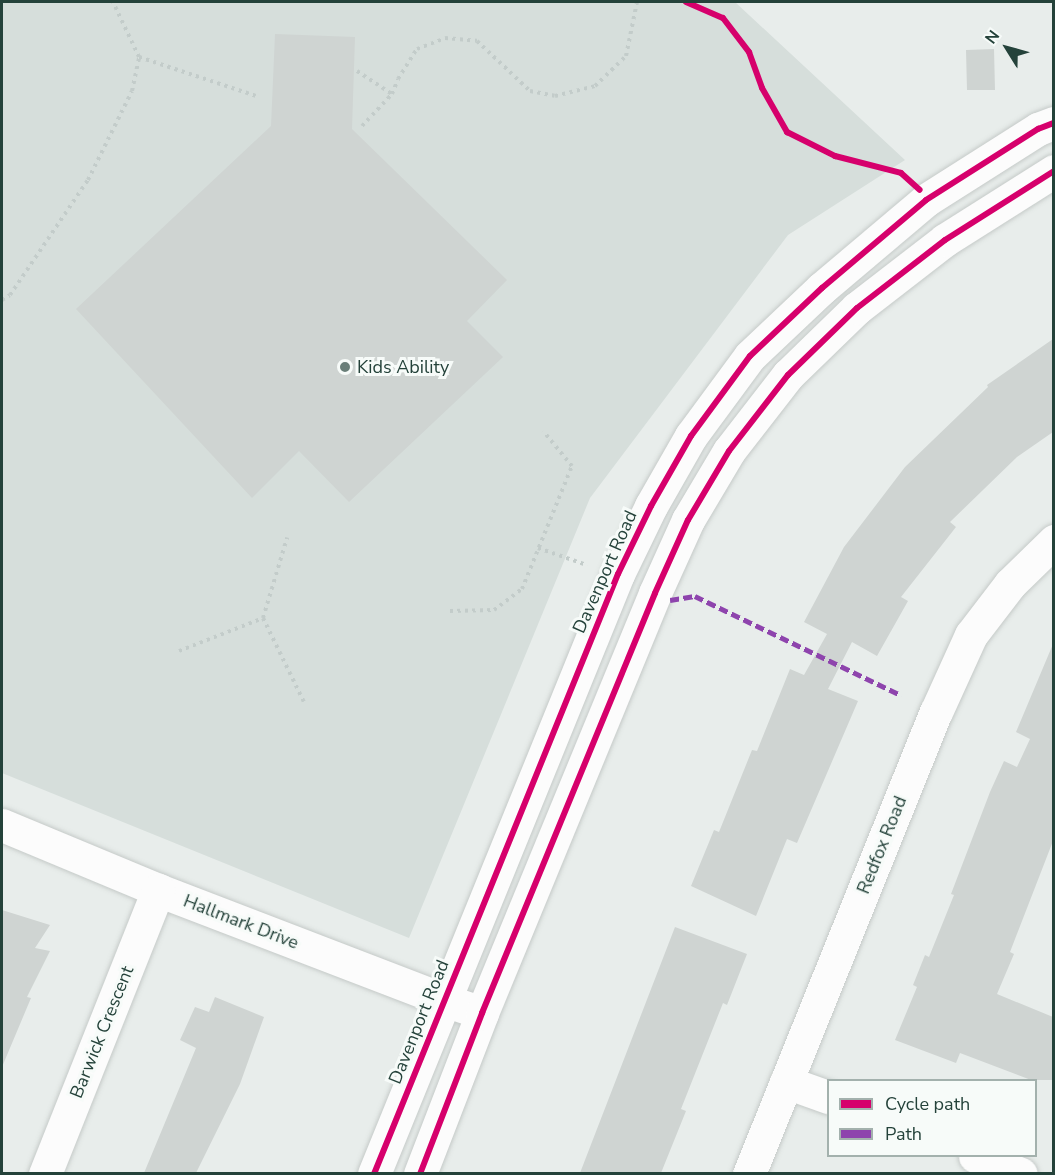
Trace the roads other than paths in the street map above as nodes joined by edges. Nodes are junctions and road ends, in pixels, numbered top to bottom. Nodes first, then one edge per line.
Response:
1 (1053, 123) edge
2 (1053, 171) edge
3 (1053, 541) edge
4 (2, 825) edge
5 (158, 890) junction
6 (444, 1000) junction
7 (482, 1012) junction
8 (786, 1082) junction
9 (827, 1097) edge
10 (980, 1157) edge
11 (45, 1173) edge
12 (374, 1173) edge
13 (420, 1173) edge
14 (749, 1173) edge
15 (1021, 1173) edge

1 - 6 street, Davenport Road
2 - 7 street
3 - 8 street, Redfox Road
4 - 5 street, Hallmark Drive
5 - 6 street, Hallmark Drive
5 - 11 street, Barwick Crescent
6 - 7 street, Hallmark Drive
6 - 12 street, Davenport Road
7 - 13 street
8 - 9 street
8 - 14 street, Redfox Road
10 - 15 street

